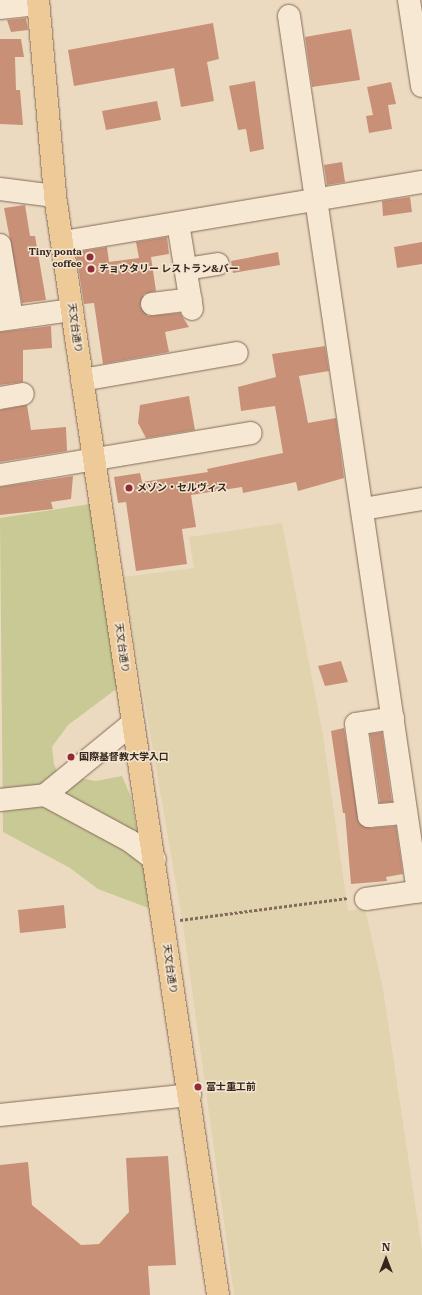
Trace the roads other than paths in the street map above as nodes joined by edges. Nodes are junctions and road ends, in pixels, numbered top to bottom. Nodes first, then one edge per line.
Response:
1 (409, 0) edge
2 (38, 2) edge
3 (0, 8) edge
4 (289, 16) dead end
5 (418, 35) edge
6 (422, 86) edge
7 (422, 182) edge
8 (0, 190) edge
9 (55, 196) junction
10 (317, 200) junction
11 (178, 223) junction
12 (63, 242) junction
13 (0, 245) edge
14 (218, 264) dead end
15 (186, 269) junction
16 (152, 304) dead end
17 (72, 310) junction
18 (6, 319) edge
19 (237, 354) dead end
20 (82, 380) junction
21 (23, 394) dead end
22 (0, 398) edge
23 (251, 433) dead end
24 (94, 460) junction
25 (0, 475) edge
26 (422, 499) edge
27 (363, 509) junction
28 (393, 718) junction
29 (133, 723) junction
30 (45, 795) junction
31 (0, 800) edge
32 (406, 813) junction
33 (155, 860) junction
34 (420, 892) edge
35 (366, 899) road end
36 (190, 1095) junction
37 (0, 1115) edge
38 (218, 1295) edge

1 - 5 street
2 - 3 street
2 - 9 main road, 天文台通り
4 - 10 street
5 - 6 street
7 - 10 street
8 - 9 street
9 - 12 main road, 天文台通り
10 - 11 street
10 - 27 street
11 - 12 street
11 - 15 street
12 - 17 main road, 天文台通り
13 - 18 street
14 - 15 street
15 - 16 street
17 - 18 street
17 - 20 main road, 天文台通り
19 - 20 street
20 - 24 main road, 天文台通り
21 - 22 street
23 - 24 street
24 - 25 street
24 - 29 main road, 天文台通り
26 - 27 street
27 - 28 street
28 - 32 street
28 - 32 street
29 - 30 street
29 - 33 main road, 天文台通り
30 - 31 street
30 - 33 street
32 - 34 street
33 - 36 main road, 天文台通り
34 - 35 street
36 - 37 street
36 - 38 main road, 天文台通り

